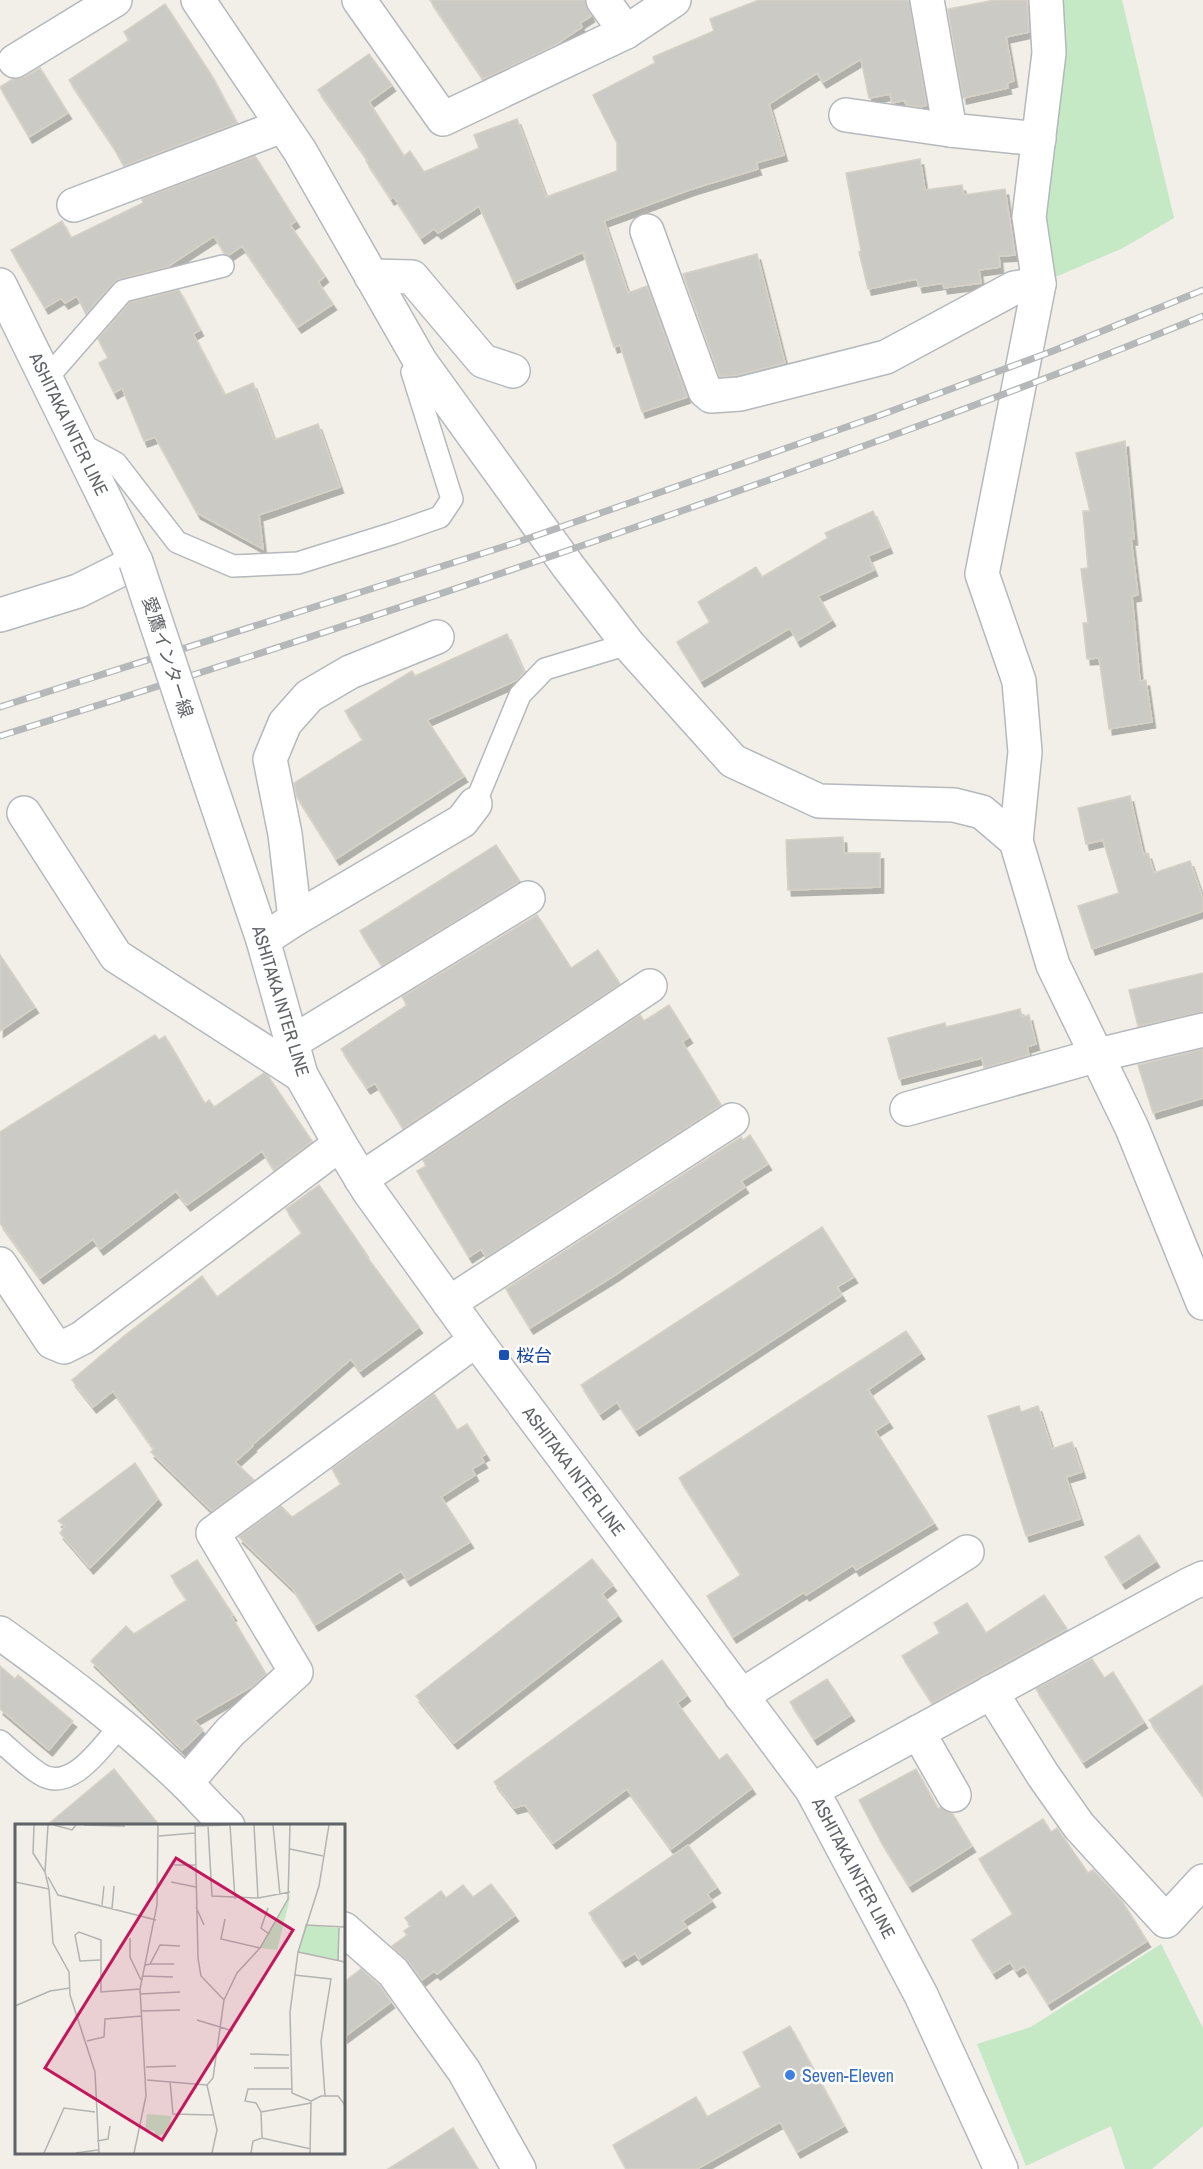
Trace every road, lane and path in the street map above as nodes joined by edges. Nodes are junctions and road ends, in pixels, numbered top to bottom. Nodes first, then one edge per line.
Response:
1 (115, 0) edge
2 (198, 0) edge
3 (359, 0) edge
4 (603, 0) edge
5 (674, 0) edge
6 (927, 0) edge
7 (1046, 0) edge
8 (626, 32) junction
9 (15, 61) dead end
10 (846, 115) dead end
11 (282, 126) junction
12 (950, 130) junction
13 (1039, 139) junction
14 (74, 205) dead end
15 (647, 231) dead end
16 (223, 266) dead end
17 (371, 276) junction
18 (1039, 284) junction
19 (0, 285) edge
20 (420, 361) junction
21 (513, 371) dead end
22 (47, 378) junction
23 (78, 443) junction
24 (136, 562) junction
25 (0, 615) edge
26 (437, 637) dead end
27 (628, 644) junction
28 (199, 751) joint
29 (475, 804) joint
30 (24, 813) dead end
31 (1016, 841) junction
32 (528, 898) dead end
33 (295, 919) junction
34 (262, 940) junction
35 (650, 986) dead end
36 (1203, 1030) edge
37 (291, 1043) junction
38 (1098, 1055) junction
39 (301, 1075) junction
40 (907, 1109) dead end
41 (732, 1120) dead end
42 (340, 1144) junction
43 (361, 1179) junction
44 (0, 1264) edge
45 (449, 1303) junction
46 (1203, 1303) edge
47 (476, 1340) junction
48 (967, 1552) dead end
49 (1203, 1578) edge
50 (0, 1634) edge
51 (991, 1692) junction
52 (741, 1696) junction
53 (120, 1726) junction
54 (918, 1732) junction
55 (0, 1741) edge
56 (186, 1783) junction
57 (812, 1790) junction
58 (954, 1795) dead end
59 (221, 1823) edge
60 (1203, 1881) edge
61 (345, 1930) edge
62 (519, 2169) edge
63 (1001, 2169) edge

1 - 9 street
2 - 11 street
3 - 8 street
4 - 8 street
5 - 8 street
6 - 12 street
7 - 13 street
10 - 12 street
11 - 14 street
11 - 17 street
12 - 13 street
13 - 18 street
15 - 18 street
16 - 22 lane
17 - 20 street
17 - 21 street
18 - 31 street
19 - 22 street, ASHITAKA INTER LINE
20 - 23 lane
20 - 27 street
22 - 23 street, ASHITAKA INTER LINE
23 - 24 street, ASHITAKA INTER LINE
24 - 25 street
24 - 28 street, 愛鷹インター線, bridge
26 - 33 street
27 - 29 lane
27 - 31 street
28 - 34 street, ASHITAKA INTER LINE
29 - 33 street
30 - 39 street
31 - 38 street
32 - 37 street
33 - 34 street
34 - 37 street, ASHITAKA INTER LINE
35 - 43 street
36 - 38 street
37 - 39 street, ASHITAKA INTER LINE
38 - 40 street
38 - 46 street
39 - 42 street, ASHITAKA INTER LINE
41 - 45 street
42 - 43 street, ASHITAKA INTER LINE
42 - 44 street
43 - 45 street, ASHITAKA INTER LINE
45 - 47 street, ASHITAKA INTER LINE
47 - 52 street, ASHITAKA INTER LINE
47 - 56 street
48 - 52 street
49 - 51 street
50 - 53 street
51 - 54 street
51 - 60 street
52 - 57 street, ASHITAKA INTER LINE
53 - 55 lane
53 - 56 street
54 - 57 street
54 - 58 street
56 - 59 street
57 - 63 street, ASHITAKA INTER LINE
61 - 62 street

